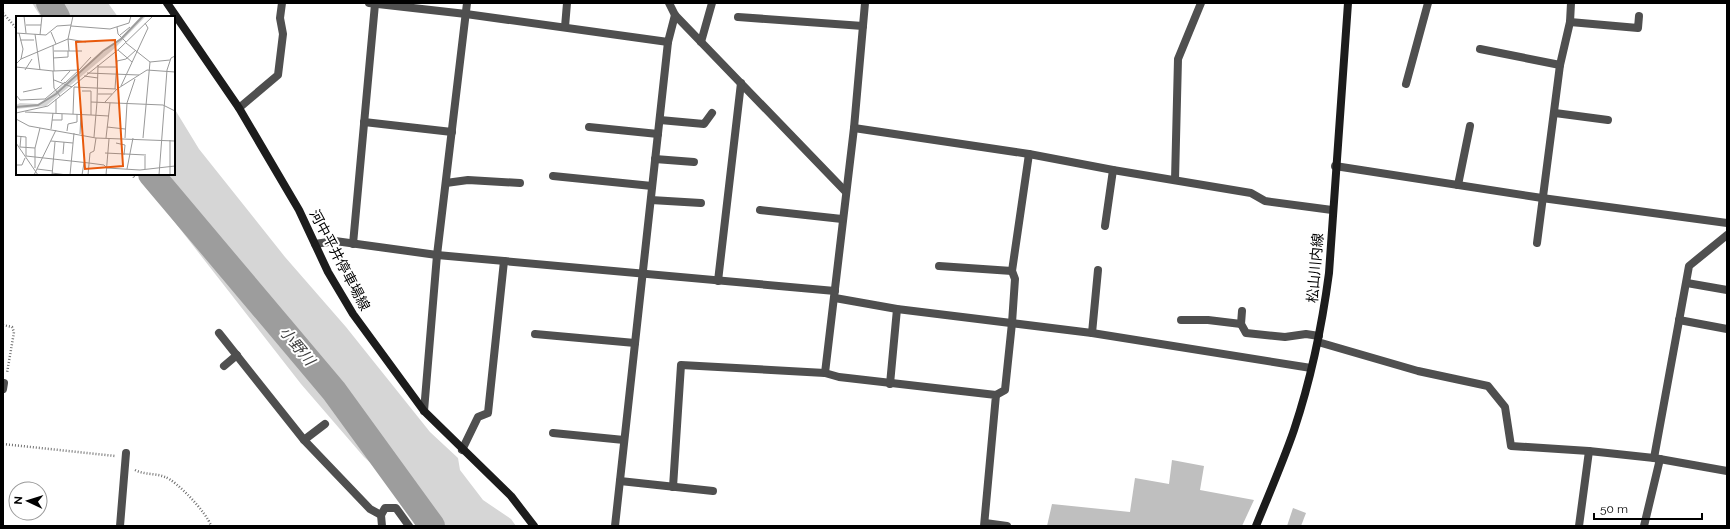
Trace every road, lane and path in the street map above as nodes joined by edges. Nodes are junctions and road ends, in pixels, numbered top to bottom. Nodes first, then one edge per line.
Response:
1 (167, 3) edge
2 (282, 3) edge
3 (372, 3) edge
4 (467, 3) edge
5 (567, 3) edge
6 (669, 3) edge
7 (712, 3) edge
8 (866, 3) edge
9 (1201, 3) edge
10 (1348, 3) edge
11 (1428, 3) edge
12 (1571, 3) edge
13 (3, 13) edge
14 (466, 14) junction
15 (675, 15) junction
16 (1639, 16) dead end
17 (738, 17) dead end
18 (1570, 22) junction
19 (863, 26) junction
20 (565, 27) junction
21 (16, 28) edge
22 (668, 42) junction
23 (701, 42) junction
24 (1480, 49) dead end
25 (1560, 65) junction
26 (741, 83) junction
27 (1406, 84) dead end
28 (239, 108) junction
29 (712, 113) dead end
30 (1555, 113) junction
31 (660, 120) junction
32 (1608, 120) dead end
33 (364, 122) junction
34 (1470, 126) dead end
35 (589, 127) dead end
36 (854, 128) junction
37 (452, 132) junction
38 (658, 134) junction
39 (1029, 154) junction
40 (655, 159) junction
41 (694, 162) dead end
42 (1336, 166) junction
43 (1113, 170) junction
44 (133, 175) edge
45 (553, 176) dead end
46 (135, 179) dead end
47 (1175, 180) junction
48 (446, 183) junction
49 (520, 183) dead end
50 (1458, 185) junction
51 (652, 186) junction
52 (845, 191) junction
53 (1542, 198) junction
54 (651, 200) junction
55 (701, 203) dead end
56 (760, 210) dead end
57 (1332, 210) junction
58 (842, 219) junction
59 (1727, 223) edge
60 (1105, 226) dead end
61 (1727, 235) edge
62 (1537, 243) dead end
63 (315, 244) junction
64 (353, 244) junction
65 (437, 255) junction
66 (504, 261) junction
67 (939, 266) dead end
68 (1098, 270) dead end
69 (1012, 271) junction
70 (644, 273) junction
71 (718, 281) junction
72 (1687, 283) junction
73 (1727, 290) edge
74 (835, 295) junction
75 (897, 309) junction
76 (1242, 312) dead end
77 (1181, 320) dead end
78 (1679, 320) junction
79 (1012, 323) junction
80 (1241, 324) junction
81 (3, 325) edge
82 (1727, 329) edge
83 (219, 333) dead end
84 (1092, 333) junction
85 (535, 334) dead end
86 (1318, 339) junction
87 (636, 343) junction
88 (237, 355) junction
89 (224, 366) dead end
90 (1311, 368) junction
91 (825, 373) junction
92 (890, 384) junction
93 (4, 386) edge
94 (996, 395) junction
95 (424, 411) junction
96 (325, 424) dead end
97 (553, 433) dead end
98 (304, 440) junction
99 (624, 440) junction
100 (462, 450) junction
101 (1589, 451) junction
102 (126, 453) dead end
103 (1657, 458) junction
104 (1727, 471) edge
105 (620, 481) junction
106 (673, 487) junction
107 (713, 491) dead end
108 (381, 515) junction
109 (984, 525) edge
110 (120, 526) edge
111 (382, 526) edge
112 (409, 526) edge
113 (534, 526) edge
114 (615, 526) edge
115 (1007, 526) edge
116 (1256, 526) edge
117 (1579, 526) edge
118 (1644, 526) edge

1 - 28 main road, 河中平井停車場線
2 - 28 street
3 - 14 street
3 - 33 street
4 - 14 street
5 - 20 street
6 - 15 street
7 - 23 street
8 - 19 street
9 - 47 street
10 - 42 main road, 松山川内線
11 - 27 street
12 - 18 street
13 - 21 path
14 - 20 street
14 - 37 street
15 - 22 street
15 - 23 street
16 - 18 street
17 - 19 street
18 - 25 street
19 - 36 street
20 - 22 street
22 - 31 street
23 - 26 street
24 - 25 street
25 - 30 street
26 - 52 street
26 - 71 street
28 - 63 main road, 河中平井停車場線
29 - 31 street
30 - 32 street
30 - 53 street
31 - 38 street
33 - 37 street
33 - 64 street
34 - 50 street
35 - 38 street
36 - 39 street
36 - 52 street
37 - 48 street
38 - 40 street
39 - 43 street
39 - 69 street
40 - 41 street
40 - 51 street
42 - 50 street
42 - 57 main road, 松山川内線
43 - 47 street
43 - 60 street
44 - 46 path
45 - 51 street
47 - 57 street
48 - 49 street
48 - 65 street
50 - 53 street
51 - 54 street
52 - 58 street
53 - 59 street
53 - 62 street
54 - 55 street
54 - 70 street
56 - 58 street
57 - 86 main road, 松山川内線
58 - 74 street
61 - 72 street
63 - 64 street
63 - 95 main road, 河中平井停車場線
64 - 65 street
65 - 66 street
65 - 95 street
66 - 70 street
66 - 100 street
67 - 69 street
68 - 84 street
69 - 79 street
70 - 71 street
70 - 87 street
71 - 74 street
72 - 73 street
72 - 78 street
74 - 75 street
74 - 91 street
75 - 79 street
75 - 92 street
76 - 80 street
77 - 80 street
78 - 82 street
78 - 103 street
79 - 84 street
79 - 94 street
80 - 86 street
81 - 93 path
83 - 88 street
84 - 90 street
85 - 87 street
86 - 90 main road, 松山川内線
86 - 101 street
87 - 99 street
88 - 89 street
88 - 98 street
90 - 116 main road, 松山川内線
91 - 92 street
91 - 106 street
92 - 94 street
94 - 109 street
95 - 100 main road, 河中平井停車場線
96 - 98 street
97 - 99 street
98 - 108 street
99 - 105 street
100 - 113 main road, 河中平井停車場線
101 - 103 street
101 - 117 street
102 - 110 street
103 - 104 street
103 - 118 street
105 - 106 street
105 - 114 street
106 - 107 street
108 - 111 street
108 - 112 street
109 - 115 street

